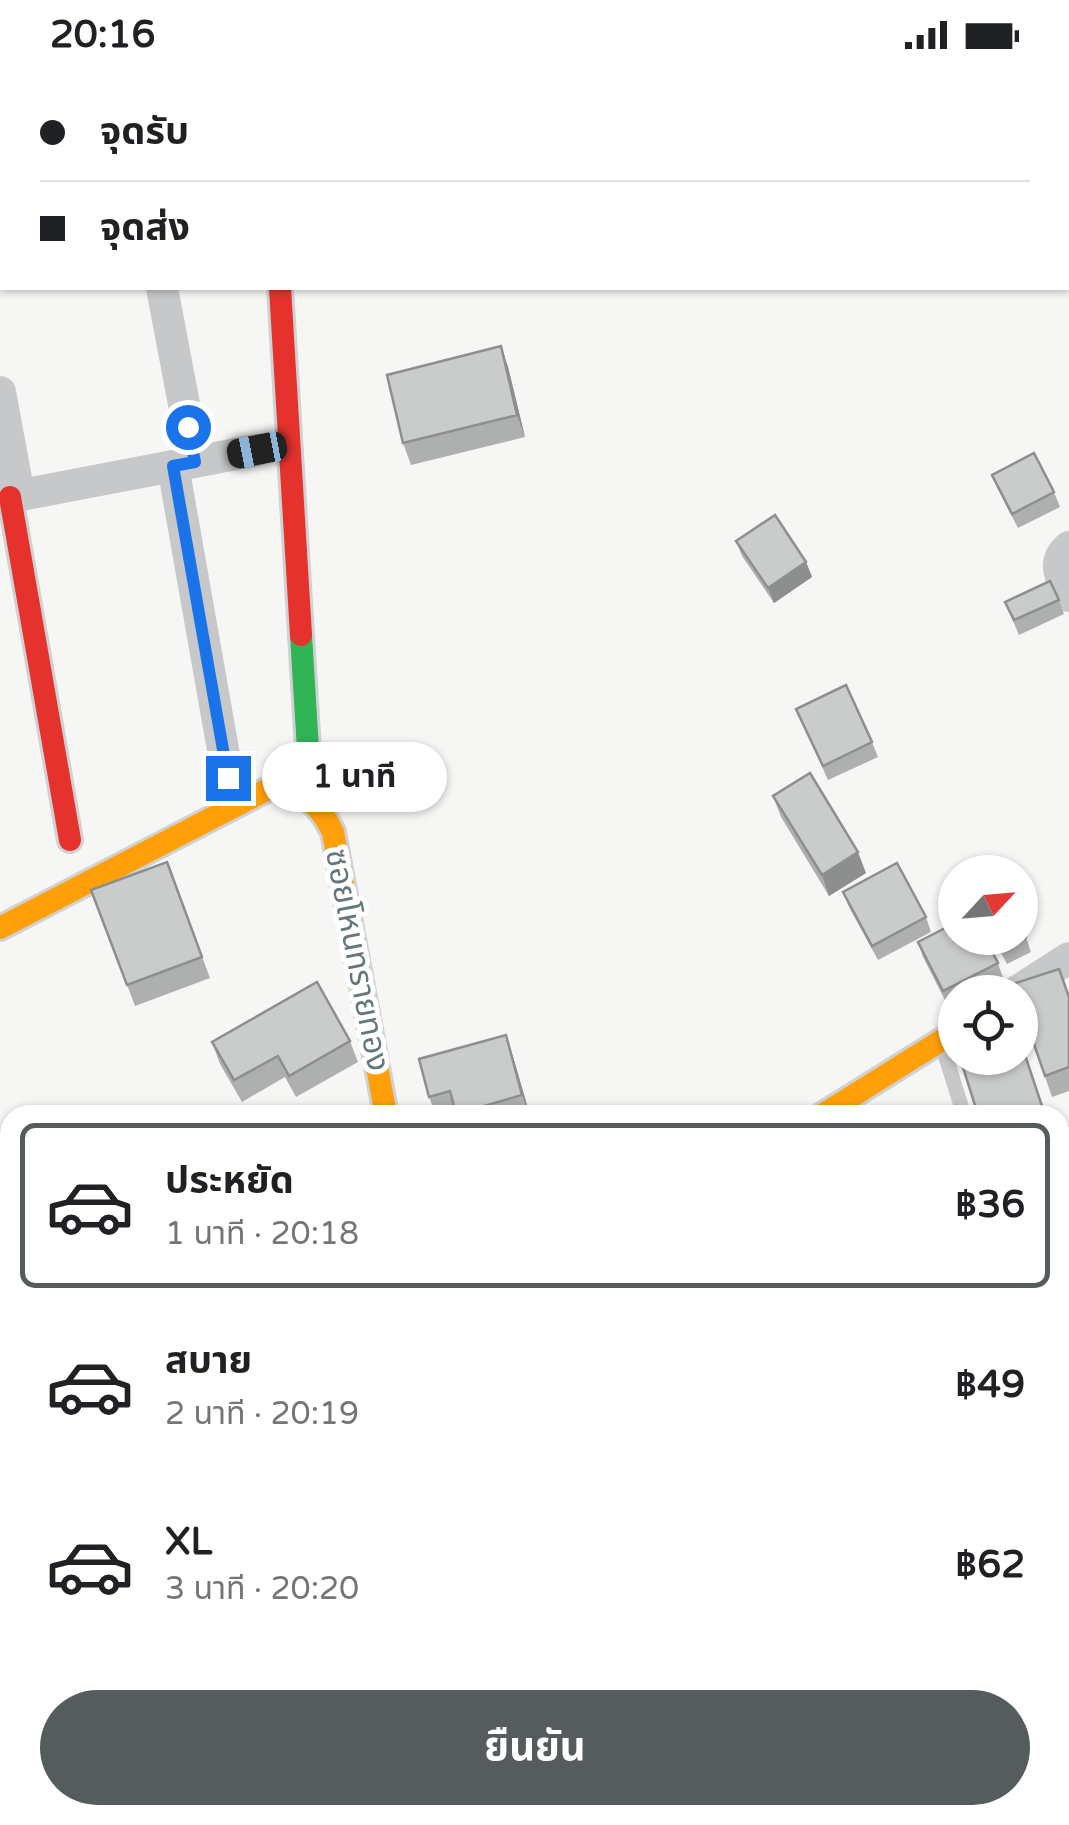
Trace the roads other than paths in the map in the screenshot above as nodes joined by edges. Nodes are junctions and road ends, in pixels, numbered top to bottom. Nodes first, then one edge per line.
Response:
1 (162, 290) edge
2 (280, 290) edge
3 (0, 392) edge
4 (257, 450) dead end
5 (184, 464) junction
6 (10, 497) edge
7 (1069, 547) edge
8 (1069, 596) edge
9 (310, 766) dead end
10 (228, 778) dead end
11 (70, 840) dead end
12 (0, 928) edge
13 (1069, 958) edge
14 (1038, 978) edge
15 (938, 1042) edge
16 (956, 1075) edge
17 (384, 1105) edge
18 (838, 1105) edge
19 (962, 1105) edge

1 - 5 street
2 - 9 street
3 - 6 street
4 - 5 street
5 - 6 street
5 - 10 street
6 - 11 street
7 - 8 street
12 - 17 street, ซอยโหนทรายทอง
13 - 14 street
15 - 18 street
16 - 19 lane

